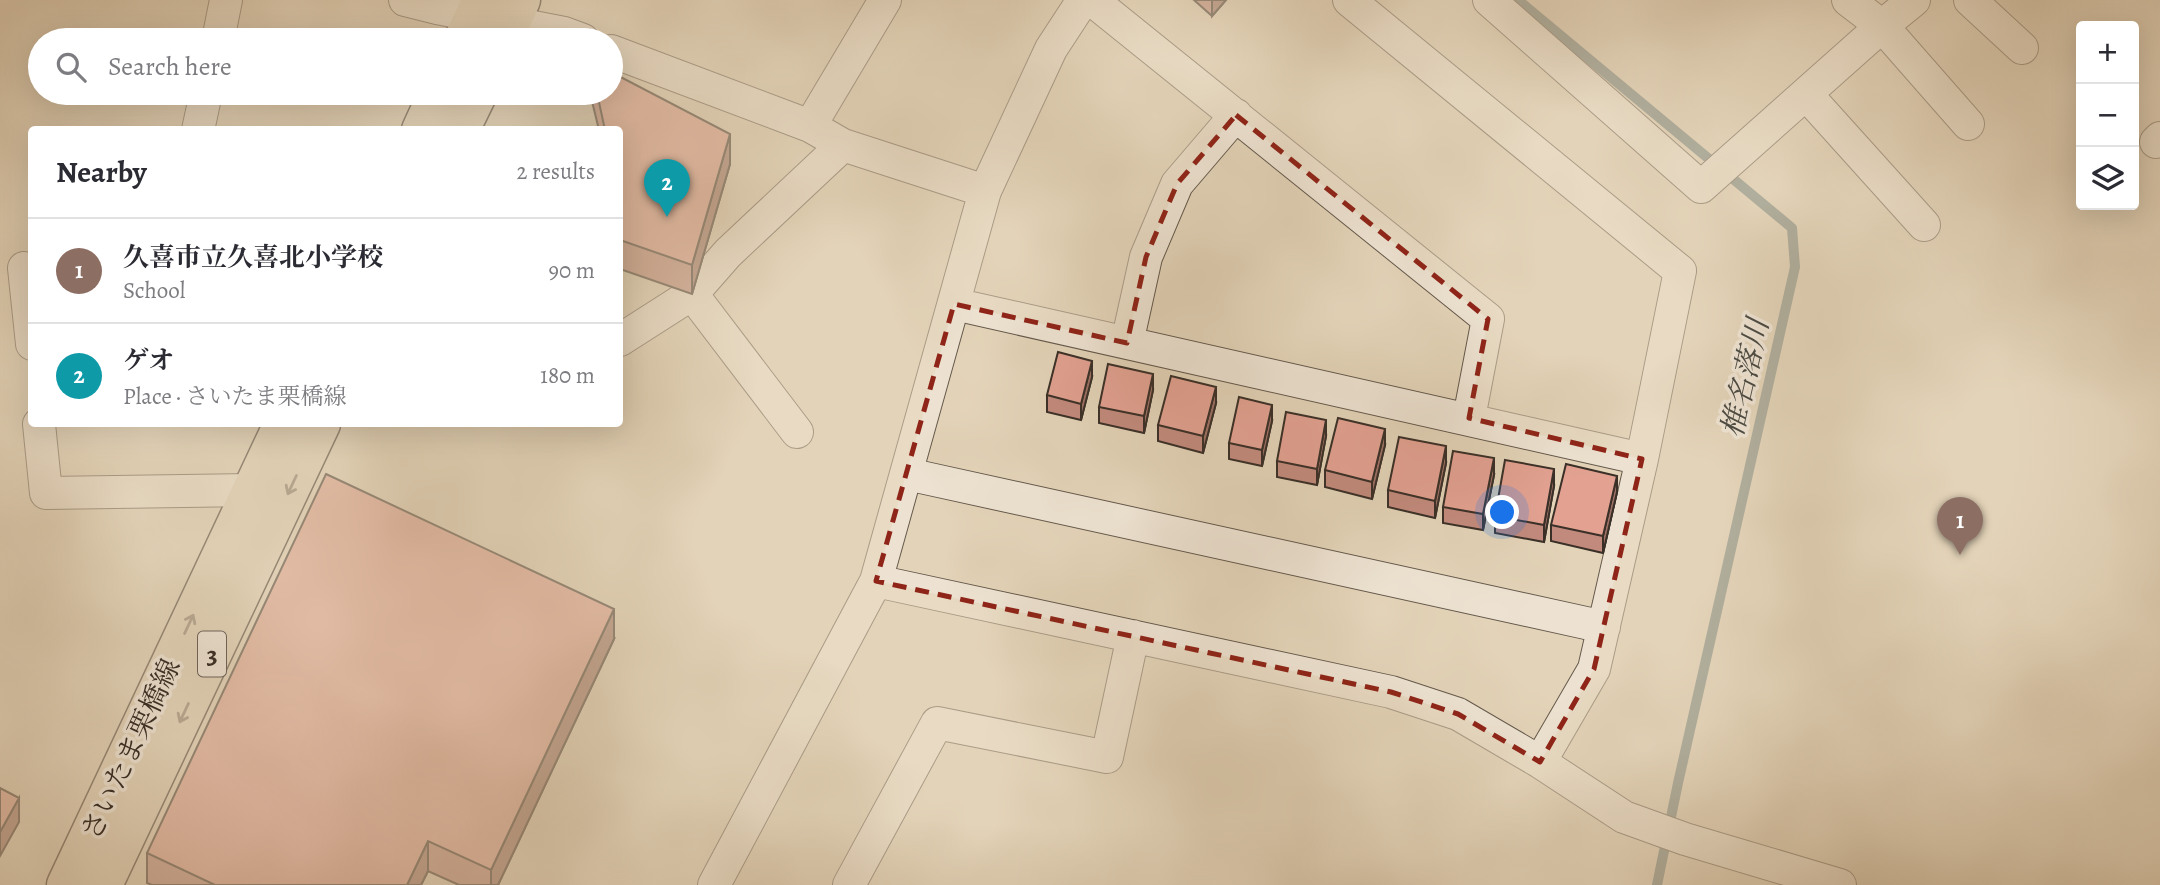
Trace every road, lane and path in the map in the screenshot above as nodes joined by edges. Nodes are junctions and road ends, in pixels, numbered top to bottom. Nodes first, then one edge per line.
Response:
1 (226, 0) edge
2 (405, 0) edge
3 (885, 0) edge
4 (1083, 0) edge
5 (1092, 0) edge
6 (1349, 0) edge
7 (1489, 0) edge
8 (1848, 0) edge
9 (1914, 0) edge
10 (1970, 0) edge
11 (492, 20) edge
12 (1882, 26) junction
13 (220, 28) edge
14 (536, 28) edge
15 (2022, 48) dead end
16 (623, 56) edge
17 (1806, 94) junction
18 (203, 105) edge
19 (432, 105) edge
20 (472, 105) edge
21 (1236, 115) junction
22 (1968, 124) dead end
23 (199, 126) edge
24 (423, 126) edge
25 (462, 126) edge
26 (810, 126) junction
27 (842, 145) junction
28 (985, 191) junction
29 (1924, 225) dead end
30 (19, 267) edge
31 (692, 295) junction
32 (954, 304) junction
33 (28, 320) edge
34 (623, 338) edge
35 (1127, 343) junction
36 (1469, 418) junction
37 (39, 427) edge
38 (282, 427) edge
39 (320, 427) edge
40 (797, 432) dead end
41 (1642, 459) junction
42 (907, 474) junction
43 (252, 490) junction
44 (876, 580) junction
45 (1604, 627) junction
46 (1133, 636) junction
47 (1540, 762) junction
48 (66, 885) edge
49 (103, 885) edge
50 (714, 885) edge
51 (849, 885) edge
52 (1840, 885) edge

1 - 13 street
2 - 11 street
3 - 26 street
4 - 28 street
5 - 21 street
6 - 41 street
7 - 17 street
8 - 12 street
9 - 12 street
10 - 15 street
11 - 14 street
12 - 17 street
12 - 22 street
16 - 26 street
17 - 29 street
18 - 23 street
19 - 24 main road
20 - 25 main road
21 - 35 street
21 - 36 street
26 - 27 street
27 - 28 street
27 - 31 street
28 - 32 street
30 - 33 street
31 - 34 street
31 - 40 street
32 - 35 street
32 - 42 street
35 - 36 street
36 - 41 street
37 - 43 street
38 - 43 main road, さいたま栗橋線 / 3
39 -> 49 main road, さいたま栗橋線 / 3
41 - 45 street
42 - 44 street
42 - 45 street
48 -> 43 main road, さいたま栗橋線 / 3
44 - 46 street
44 - 50 street
45 - 47 street
46 - 47 street
46 - 51 street
47 - 52 street

